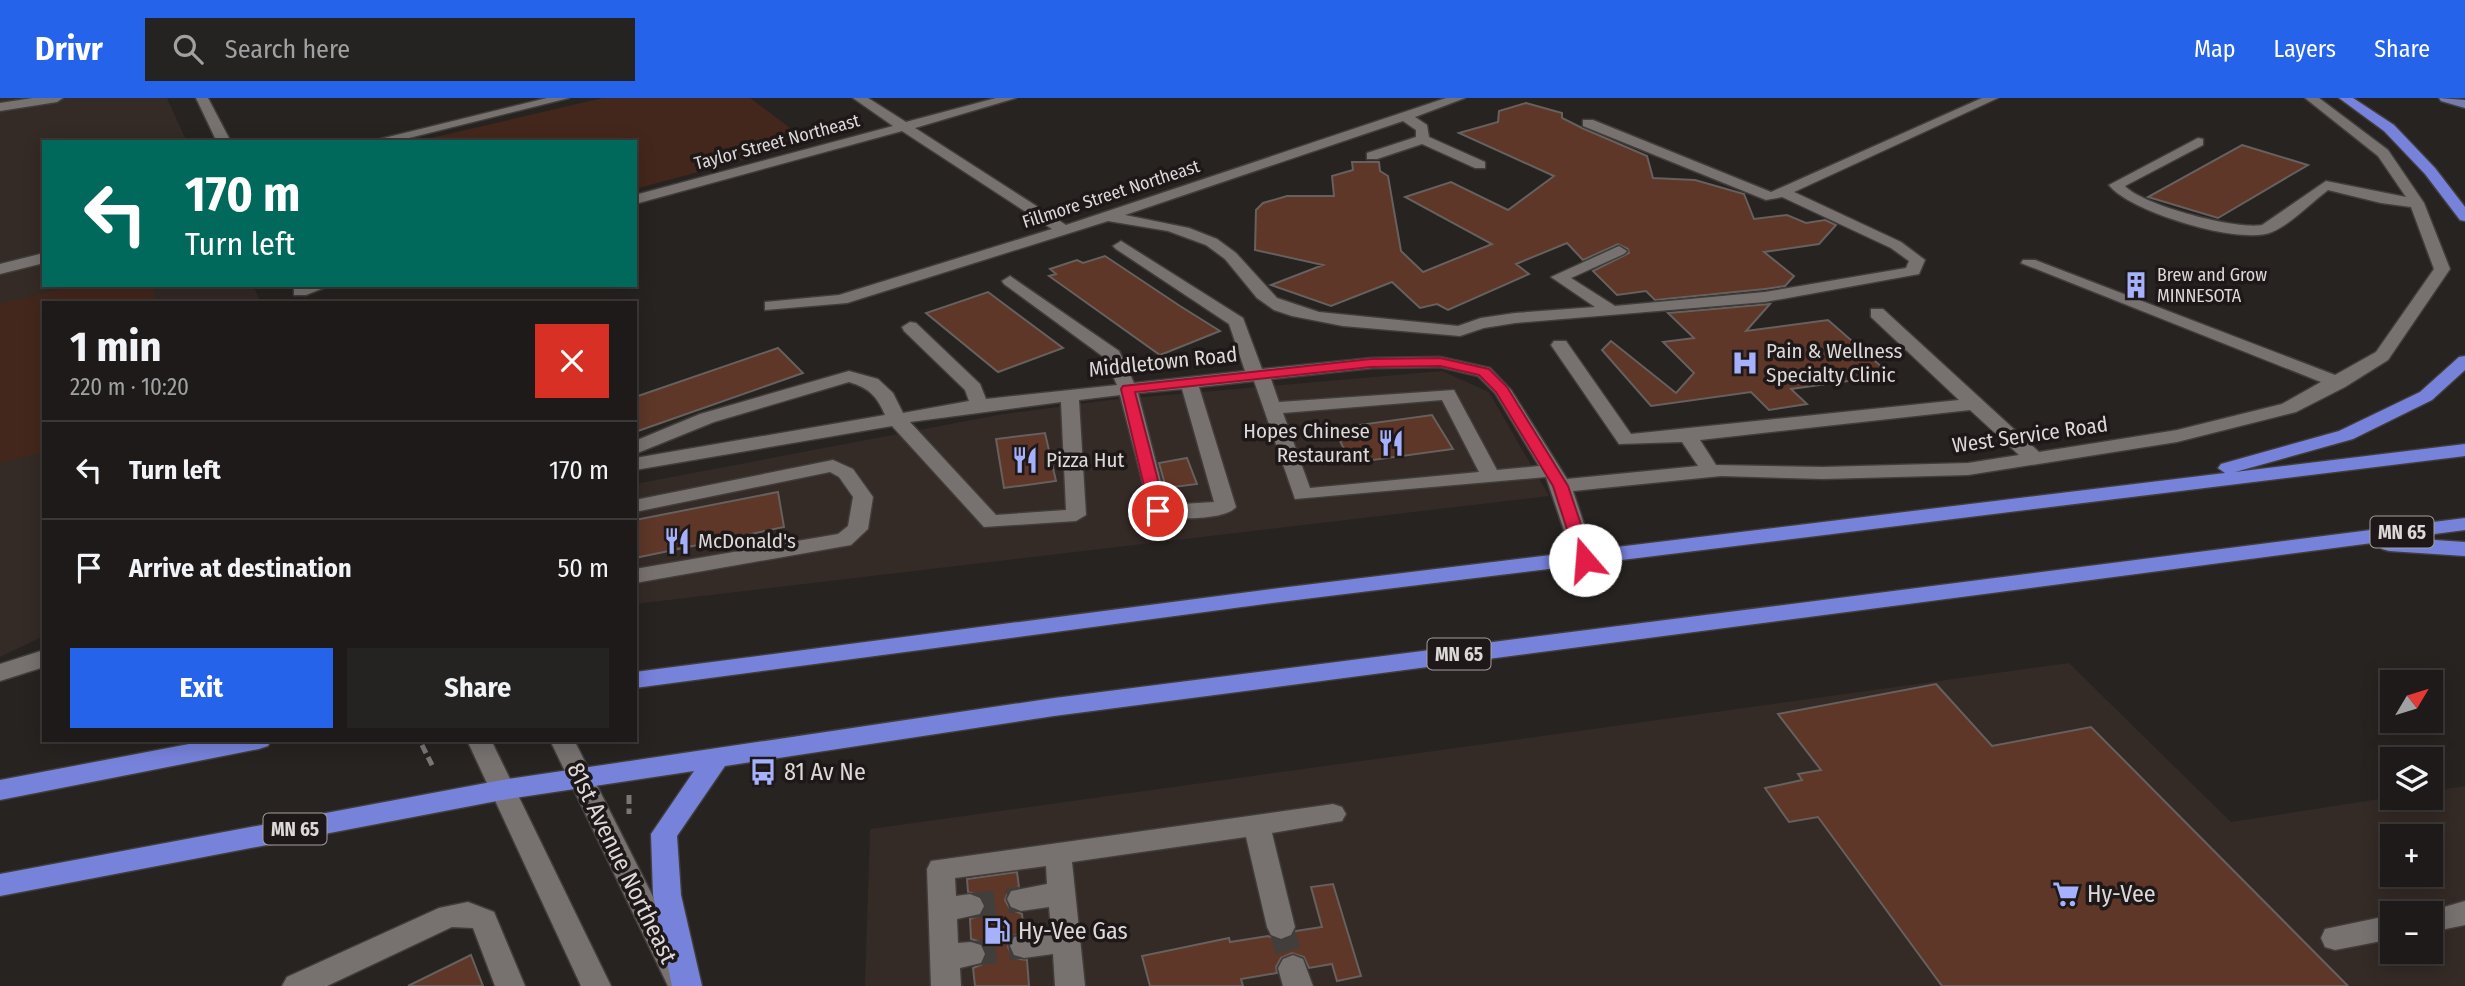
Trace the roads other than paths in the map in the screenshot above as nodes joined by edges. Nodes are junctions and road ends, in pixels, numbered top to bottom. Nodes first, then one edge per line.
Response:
1 (57, 98) edge
2 (202, 98) edge
3 (563, 98) edge
4 (859, 98) edge
5 (1010, 98) edge
6 (1459, 98) edge
7 (1992, 98) edge
8 (2311, 98) edge
9 (2345, 98) edge
10 (2445, 98) edge
11 (2465, 104) edge
12 (0, 107) edge
13 (1406, 117) junction
14 (1588, 123) dead end
15 (903, 127) junction
16 (1423, 139) junction
17 (223, 140) edge
18 (383, 140) edge
19 (2198, 142) dead end
20 (1372, 156) dead end
21 (1480, 165) dead end
22 (1783, 192) junction
23 (637, 199) edge
24 (2417, 203) junction
25 (1107, 216) junction
26 (2465, 217) edge
27 (1064, 230) junction
28 (1121, 246) dead end
29 (1619, 251) dead end
30 (42, 258) edge
31 (2029, 263) dead end
32 (0, 269) edge
33 (1010, 281) dead end
34 (318, 287) edge
35 (301, 293) edge
36 (771, 306) dead end
37 (1612, 311) junction
38 (1877, 313) dead end
39 (910, 327) dead end
40 (1460, 331) junction
41 (1560, 345) dead end
42 (2465, 361) edge
43 (1440, 362) junction
44 (1258, 375) junction
45 (1189, 383) junction
46 (2339, 383) junction
47 (1128, 389) junction
48 (1070, 395) junction
49 (1974, 404) junction
50 (979, 405) junction
51 (1272, 408) junction
52 (896, 419) junction
53 (1687, 436) junction
54 (795, 437) junction
55 (637, 447) edge
56 (2465, 450) edge
57 (2035, 458) junction
58 (637, 464) edge
59 (833, 466) junction
60 (1711, 471) junction
61 (1491, 477) junction
62 (1556, 478) junction
63 (2168, 486) junction
64 (637, 506) edge
65 (2465, 524) edge
66 (2338, 540) junction
67 (2465, 549) edge
68 (1585, 560) junction
69 (637, 576) edge
70 (42, 659) edge
71 (0, 673) edge
72 (637, 680) edge
73 (250, 742) edge
74 (480, 742) edge
75 (563, 742) edge
76 (716, 758) junction
77 (580, 778) junction
78 (0, 790) edge
79 (502, 790) junction
80 (1333, 814) dead end
81 (1257, 825) junction
82 (1058, 853) junction
83 (0, 885) edge
84 (1061, 894) junction
85 (1021, 899) tunnel mouth
86 (970, 906) tunnel mouth
87 (942, 910) junction
88 (2465, 914) edge
89 (2443, 918) edge
90 (1281, 927) tunnel mouth
91 (2380, 929) edge
92 (2335, 938) dead end
93 (1066, 940) junction
94 (1024, 947) tunnel mouth
95 (954, 966) edge
96 (297, 986) edge
97 (510, 986) edge
98 (596, 986) edge
99 (685, 986) edge
100 (1069, 986) edge

1 - 12 street
2 - 17 street
3 - 18 street
4 - 15 street
5 - 15 street, Taylor Street Northeast
6 - 13 street, Fillmore Street Northeast
7 - 22 street
8 - 24 street
9 - 26 highway
10 - 11 main road
13 - 16 street
13 - 25 street, Fillmore Street Northeast
14 - 22 street
15 - 23 street, Taylor Street Northeast
15 - 27 street
16 - 20 street
16 - 21 street
19 - 24 street
22 - 37 street
24 - 46 street, West Service Road
25 - 27 street, Fillmore Street Northeast
25 - 40 street
27 - 36 street, Fillmore Street Northeast
28 - 44 street
29 - 37 street
30 - 32 street
31 - 46 street
33 - 47 street
34 - 35 street
37 - 40 street
38 - 49 street
39 - 50 street
40 - 43 street
41 - 53 street
42 - 63 highway
43 - 44 street, Middletown Road
43 - 62 street, Middletown Road
44 - 45 street, Middletown Road
44 - 51 street
45 - 47 street, Middletown Road
45 - 47 street
46 - 57 street, West Service Road
47 - 48 street, Middletown Road
48 - 50 street, Middletown Road
48 - 52 street
49 - 53 street
49 - 57 street
50 - 52 street, Middletown Road
51 - 61 street
51 - 61 street, West Service Road
52 - 54 street, Middletown Road
52 - 55 street
53 - 60 street
54 - 58 street, Middletown Road
54 - 59 street
56 - 63 highway
57 - 60 street, West Service Road
59 - 64 street
59 - 69 street
60 - 62 street, West Service Road
61 - 62 street, West Service Road
62 - 68 street, Middletown Road
63 - 68 highway
65 - 66 highway, MN 65
66 - 67 highway
66 - 76 highway, MN 65
68 - 72 highway
70 - 71 street
73 - 78 highway
74 - 79 street
75 - 77 street, 81st Avenue Northeast
76 - 77 highway, MN 65
76 - 99 highway
77 - 79 highway, MN 65
77 - 99 street, 81st Avenue Northeast
79 - 83 highway, MN 65
79 - 98 street
80 - 81 street
81 - 82 street
81 - 90 street
82 - 84 street
82 - 87 street
84 - 85 street
84 - 93 street
86 - 87 street
87 - 95 street
88 - 89 street
91 - 92 street
93 - 94 street
93 - 100 street
96 - 97 street

